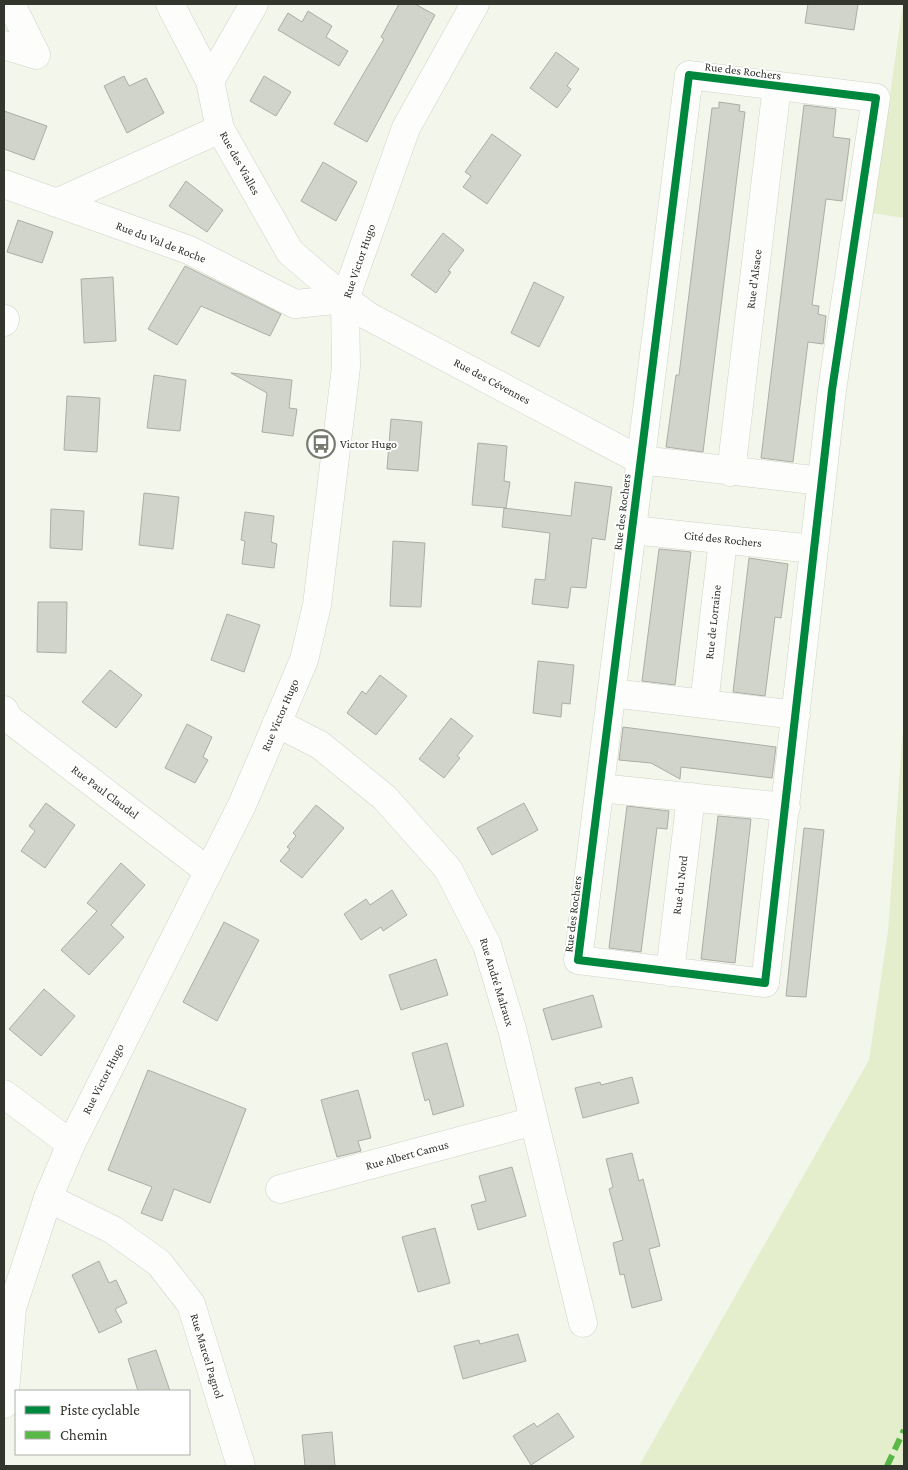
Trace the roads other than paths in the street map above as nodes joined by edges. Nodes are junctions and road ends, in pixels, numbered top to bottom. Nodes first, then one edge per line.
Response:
1 (11, 4) edge
2 (170, 4) edge
3 (254, 4) edge
4 (475, 4) edge
5 (4, 45) edge
6 (210, 81) junction
7 (777, 86) junction
8 (220, 129) junction
9 (4, 184) edge
10 (56, 203) junction
11 (345, 299) junction
12 (640, 460) junction
13 (731, 472) junction
14 (821, 481) junction
15 (632, 530) junction
16 (722, 540) junction
17 (814, 549) junction
18 (612, 693) junction
19 (704, 704) junction
20 (4, 710) edge
21 (796, 715) junction
22 (277, 723) junction
23 (600, 788) junction
24 (691, 798) junction
25 (786, 808) junction
26 (208, 871) junction
27 (670, 972) junction
28 (4, 1094) edge
29 (534, 1121) junction
30 (71, 1144) junction
31 (280, 1189) dead end
32 (48, 1198) junction
33 (584, 1323) dead end
34 (4, 1404) edge
35 (241, 1466) edge

1 - 5 street
2 - 6 street, Rue des Vialles
3 - 6 street
4 - 11 street, Rue Victor Hugo
6 - 8 street, Rue des Vialles
7 - 12 street, Rue des Rochers
7 - 13 street, Rue d'Alsace
7 - 14 street, Rue des Rochers
8 - 10 street
8 - 11 street, Rue des Vialles
9 - 10 street, Rue du Val de Roche
10 - 11 street, Rue du Val de Roche
11 - 12 street, Rue des Cévennes
11 - 22 street, Rue Victor Hugo
12 - 13 street
12 - 15 street, Rue des Rochers
13 - 14 street
14 - 17 street, Rue des Rochers
15 - 16 street, Cité des Rochers
15 - 18 street, Rue des Rochers
16 - 17 street, Cité des Rochers
16 - 19 street, Rue de Lorraine
17 - 21 street, Rue des Rochers
18 - 19 street
18 - 23 street, Rue des Rochers
19 - 21 street
20 - 26 street, Rue Paul Claudel
21 - 25 street, Rue des Rochers
22 - 26 street, Rue Victor Hugo
22 - 29 street, Rue André Malraux
23 - 24 street
23 - 27 street, Rue des Rochers
24 - 25 street
24 - 27 street, Rue du Nord
25 - 27 street, Rue des Rochers
26 - 30 street, Rue Victor Hugo
28 - 30 street
29 - 31 street, Rue Albert Camus
29 - 33 street, Rue André Malraux
30 - 32 street, Rue Victor Hugo
32 - 34 street, Rue Victor Hugo
32 - 35 street, Rue Marcel Pagnol

